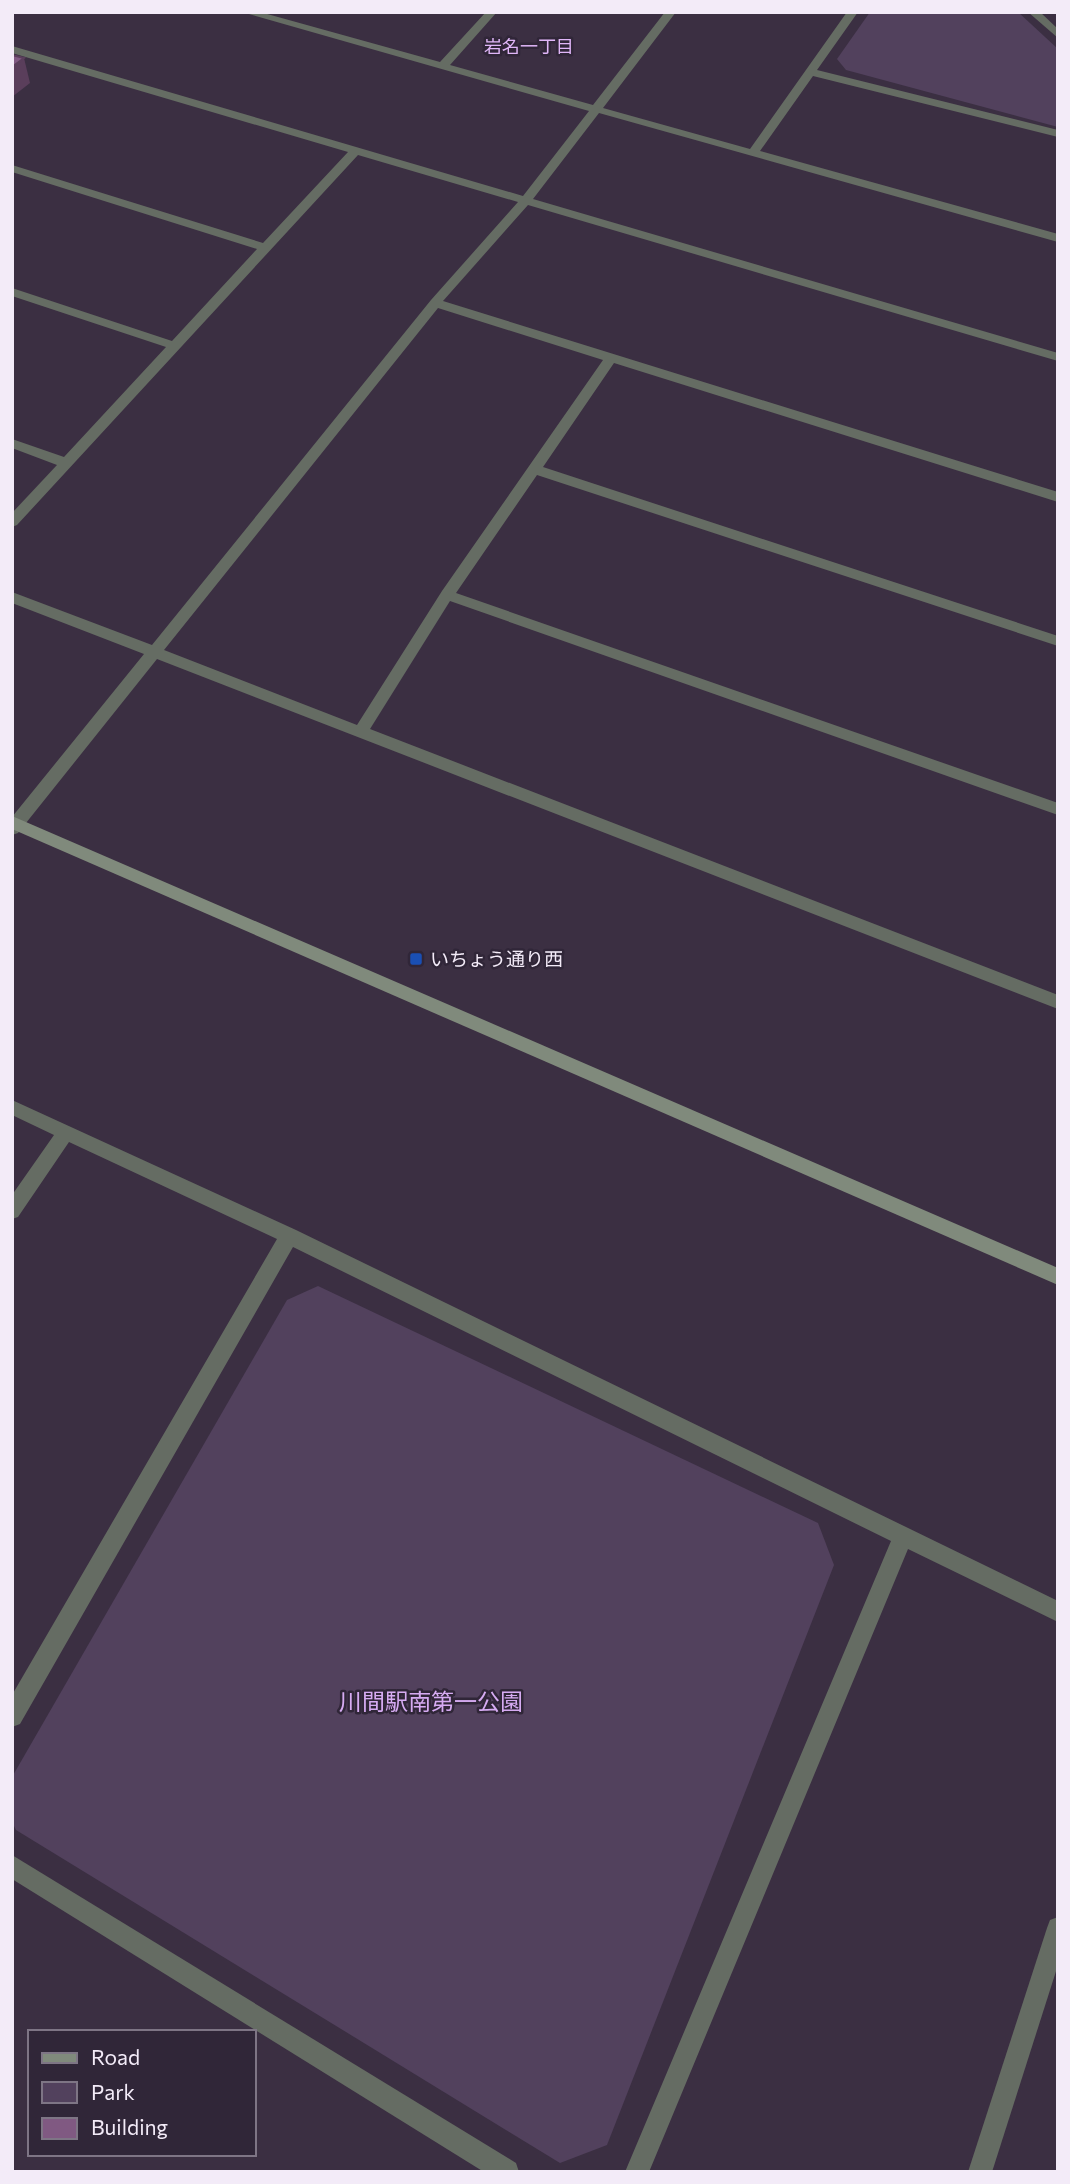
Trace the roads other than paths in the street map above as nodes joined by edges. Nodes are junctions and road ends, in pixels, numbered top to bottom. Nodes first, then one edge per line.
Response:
1 (247, 12) edge
2 (492, 12) edge
3 (671, 12) edge
4 (853, 12) edge
5 (1033, 12) edge
6 (1058, 35) edge
7 (12, 49) edge
8 (443, 66) junction
9 (810, 72) junction
10 (594, 110) junction
11 (1058, 134) edge
12 (356, 150) junction
13 (753, 153) junction
14 (12, 168) edge
15 (526, 200) junction
16 (1058, 238) edge
17 (266, 248) junction
18 (12, 292) edge
19 (435, 303) junction
20 (175, 346) junction
21 (1058, 357) edge
22 (611, 358) junction
23 (12, 443) edge
24 (66, 463) junction
25 (534, 469) junction
26 (1058, 497) edge
27 (12, 522) edge
28 (447, 595) junction
29 (12, 597) edge
30 (1058, 641) edge
31 (156, 651) junction
32 (361, 731) junction
33 (1058, 809) edge
34 (14, 825) edge
35 (1058, 1002) edge
36 (12, 1107) edge
37 (66, 1132) junction
38 (12, 1211) edge
39 (289, 1236) junction
40 (1058, 1277) edge
41 (903, 1536) junction
42 (1058, 1612) edge
43 (12, 1716) edge
44 (12, 1866) edge
45 (1058, 1928) edge
46 (508, 2172) edge
47 (637, 2172) edge
48 (981, 2172) edge

1 - 8 street
2 - 8 street
3 - 10 street
4 - 9 street
5 - 6 street
7 - 12 street
8 - 10 street
9 - 11 street
9 - 13 street
10 - 13 street
10 - 15 street
12 - 15 street
12 - 17 street
13 - 16 street
14 - 17 street
15 - 19 street
15 - 21 street
17 - 20 street
18 - 20 street
19 - 22 street
19 - 31 street
20 - 24 street
22 - 25 street
22 - 26 street
23 - 24 street
24 - 27 street
25 - 28 street
25 - 30 street
28 - 32 street
28 - 33 street
29 - 31 street
31 - 32 street
31 - 34 street
32 - 35 street
34 - 40 street
36 - 37 street
37 - 38 street
37 - 39 street
39 - 41 street
39 - 43 street
41 - 42 street
41 - 47 street
44 - 46 street
45 - 48 street

